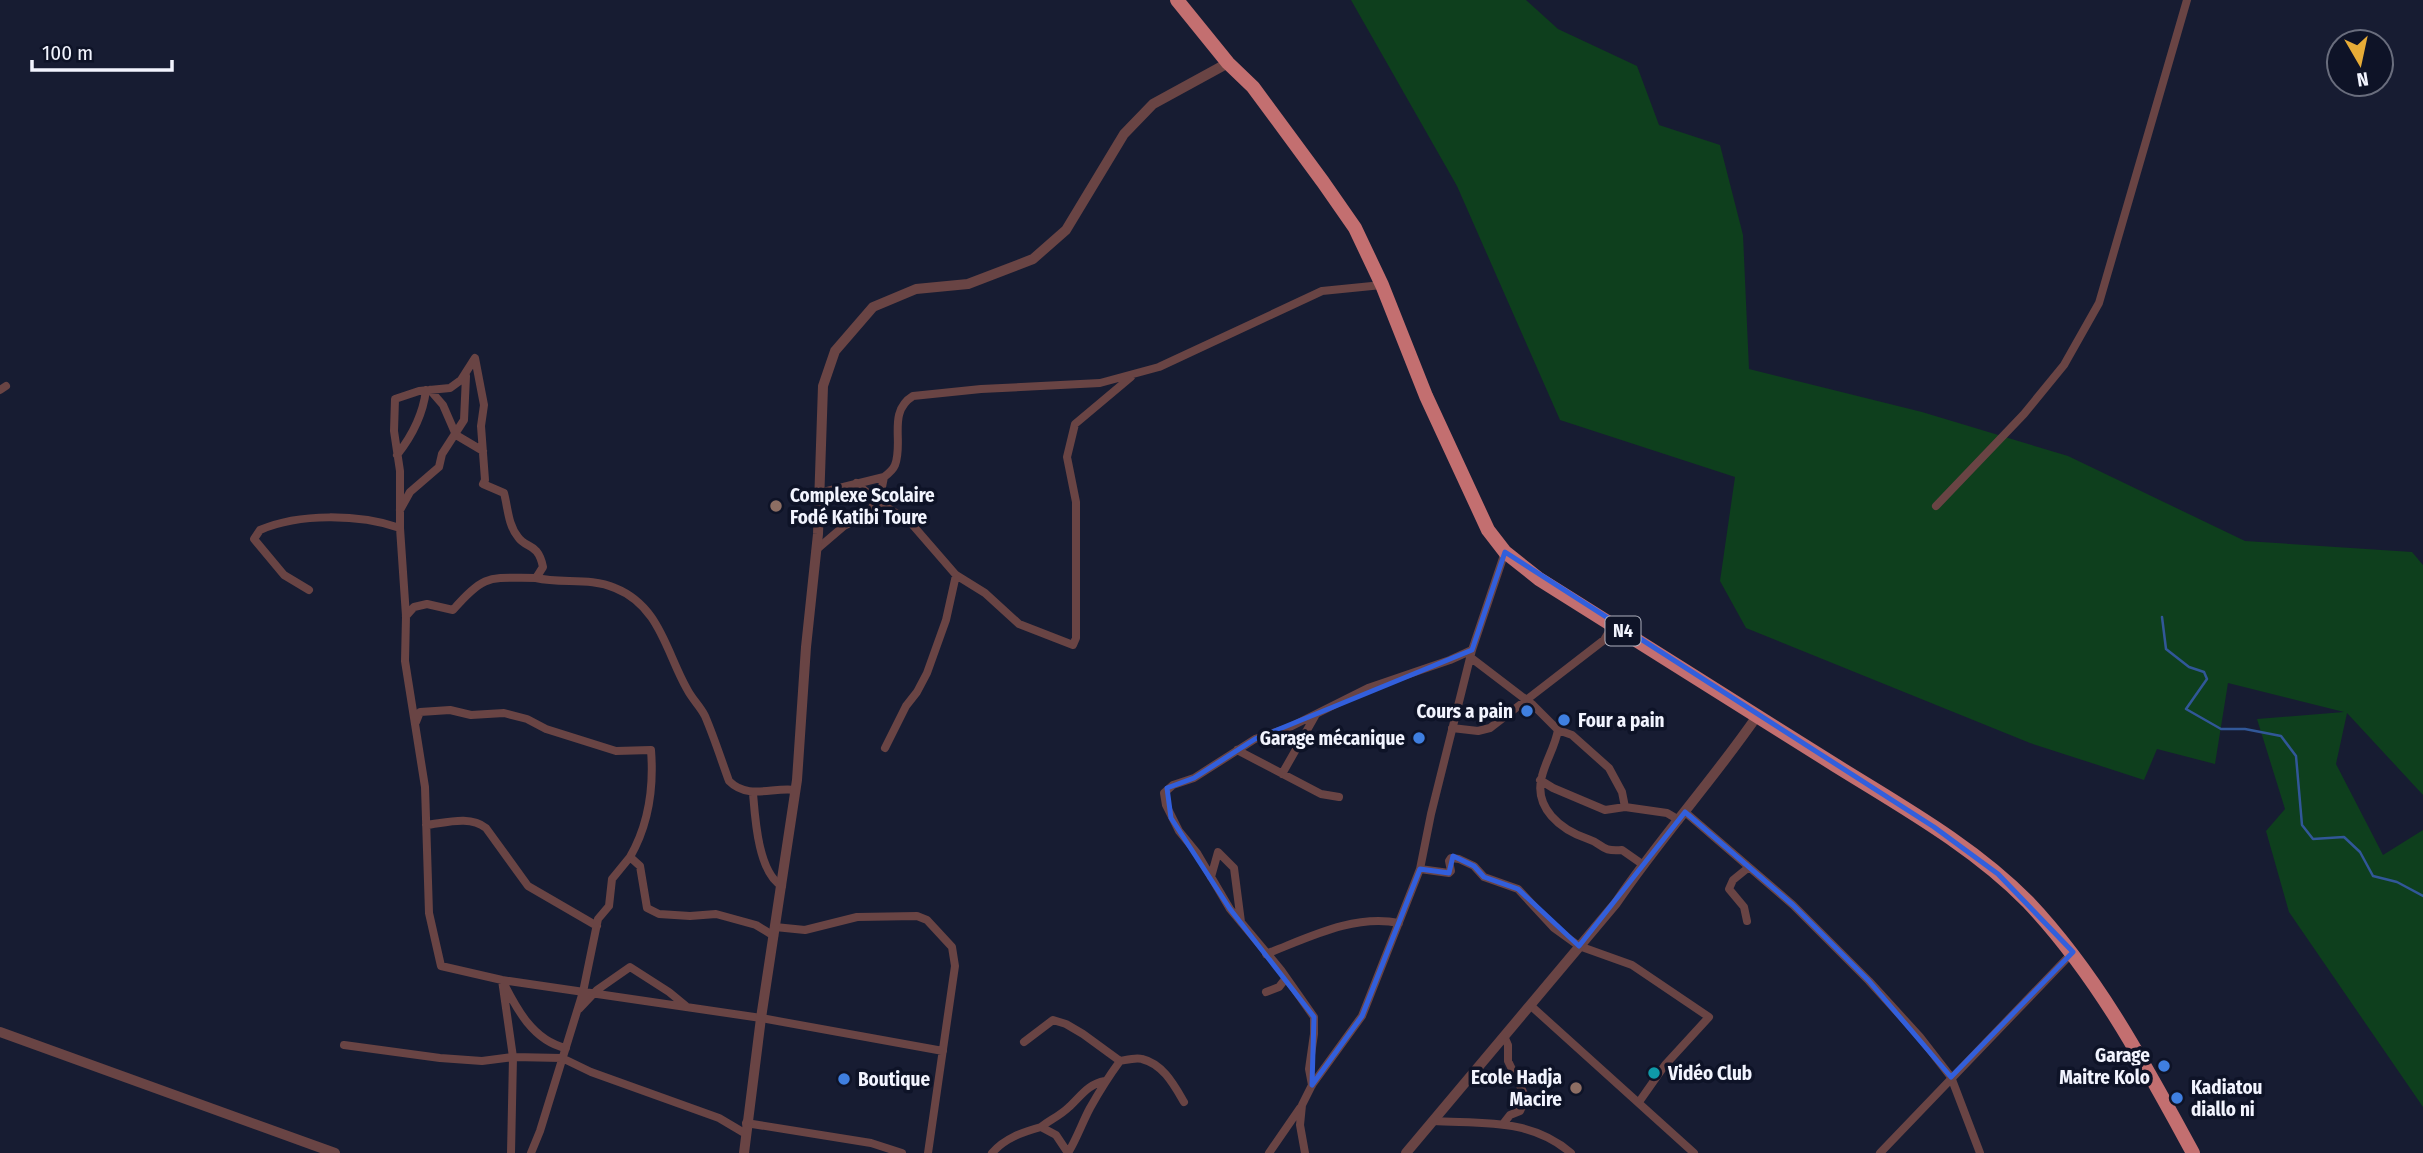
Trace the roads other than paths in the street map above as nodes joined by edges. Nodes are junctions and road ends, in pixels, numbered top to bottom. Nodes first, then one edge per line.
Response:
1 (1177, 0) edge
2 (2187, 0) edge
3 (1228, 63) junction
4 (1382, 285) junction
5 (467, 372) junction
6 (1131, 376) junction
7 (428, 390) junction
8 (456, 435) junction
9 (483, 452) junction
10 (397, 455) junction
11 (884, 477) junction
12 (856, 483) junction
13 (819, 493) junction
14 (877, 501) junction
15 (1936, 506) dead end
16 (399, 513) junction
17 (400, 527) junction
18 (816, 550) junction
19 (1505, 552) junction
20 (957, 575) junction
21 (536, 578) junction
22 (309, 590) dead end
23 (406, 616) junction
24 (1613, 625) junction
25 (1471, 654) junction
26 (1525, 699) junction
27 (1316, 714) junction
28 (1757, 716) junction
29 (415, 723) junction
30 (1452, 728) junction
31 (1558, 730) junction
32 (885, 748) dead end
33 (1237, 750) junction
34 (1282, 774) junction
35 (1541, 780) junction
36 (795, 790) junction
37 (753, 793) junction
38 (1339, 797) dead end
39 (1625, 807) junction
40 (1682, 816) junction
41 (426, 825) junction
42 (631, 857) junction
43 (1642, 864) junction
44 (1749, 867) junction
45 (1420, 869) junction
46 (1211, 877) junction
47 (782, 886) junction
48 (1747, 921) dead end
49 (1241, 922) junction
50 (1399, 923) junction
51 (597, 926) junction
52 (774, 932) junction
53 (1579, 946) junction
54 (2073, 952) junction
55 (1266, 954) junction
56 (1286, 978) junction
57 (502, 980) junction
58 (583, 992) junction
59 (1266, 992) dead end
60 (594, 993) junction
61 (1530, 1005) junction
62 (688, 1007) junction
63 (577, 1011) junction
64 (761, 1018) junction
65 (0, 1032) edge
66 (1504, 1036) junction
67 (1024, 1042) dead end
68 (344, 1045) dead end
69 (566, 1048) junction
70 (943, 1051) junction
71 (513, 1057) junction
72 (562, 1058) junction
73 (1120, 1061) junction
74 (1951, 1077) junction
75 (1105, 1080) junction
76 (1312, 1086) junction
77 (1184, 1102) dead end
78 (1639, 1102) junction
79 (1302, 1105) junction
80 (1433, 1121) junction
81 (1503, 1124) junction
82 (1041, 1126) junction
83 (746, 1128) junction
84 (321, 1151) edge
85 (335, 1153) edge
86 (512, 1153) edge
87 (531, 1153) edge
88 (744, 1153) edge
89 (902, 1153) edge
90 (928, 1153) edge
91 (992, 1153) edge
92 (1269, 1153) edge
93 (1305, 1153) edge
94 (1406, 1153) edge
95 (1571, 1153) edge
96 (1694, 1153) edge
97 (1880, 1153) edge
98 (1980, 1153) edge
99 (2193, 1153) edge

1 - 3 highway, N4
2 - 15 street
3 - 4 highway, N4
3 - 13 street
4 - 6 street
4 - 19 highway, N4
5 - 7 street
5 - 8 street
5 - 9 street
6 - 11 street
6 - 20 street
7 - 8 street
7 - 10 street
7 - 10 street
8 - 9 street
8 - 16 street
9 - 21 street
10 - 16 street
11 - 12 street
11 - 14 street
12 - 13 street
12 - 14 street
13 - 18 street
14 - 18 street
14 - 20 street
16 - 17 street
17 - 22 street
17 - 23 street
18 - 36 street
19 - 24 highway, N4
19 - 25 street
20 - 32 street
21 - 23 street
21 - 37 street
23 - 29 street
24 - 26 street
24 - 28 highway, N4
25 - 26 street
25 - 27 street
25 - 30 street
26 - 30 street
26 - 31 street
27 - 33 street
27 - 34 street
28 - 40 street
28 - 54 highway, N4
29 - 41 street
29 - 42 street
30 - 45 street
31 - 35 street
31 - 39 street
33 - 34 street
33 - 46 street
34 - 38 street
35 - 39 street
35 - 43 street
36 - 37 street
36 - 47 street
37 - 47 street
39 - 40 street
40 - 43 street
40 - 44 street
41 - 51 street
41 - 57 street
42 - 51 street
42 - 52 street
43 - 53 street
44 - 48 street
44 - 74 street
45 - 50 street
45 - 53 street
46 - 49 street
46 - 49 street
47 - 52 street
49 - 55 street
50 - 55 street
50 - 76 street
51 - 58 street
52 - 64 street
52 - 70 street
53 - 61 street
53 - 78 street
54 - 74 street
54 - 99 highway, N4
55 - 56 street
56 - 59 street
56 - 76 street
57 - 58 street
57 - 69 street
57 - 71 street
58 - 60 street
58 - 63 street
60 - 62 street
60 - 62 street
60 - 63 street
61 - 66 street
61 - 78 street
62 - 64 street
63 - 69 street
64 - 70 street
64 - 83 street
65 - 84 street
66 - 80 street
66 - 81 street
67 - 73 street
68 - 71 street
69 - 72 street
70 - 90 street
71 - 72 street
71 - 86 street
72 - 83 street
72 - 87 street
73 - 75 street
73 - 77 street
74 - 97 street
74 - 98 street
75 - 82 street
75 - 82 street
76 - 79 street
78 - 96 street
79 - 92 street
79 - 93 street
80 - 81 street
80 - 94 street
81 - 95 street
82 - 91 street
83 - 88 street
83 - 89 street
84 - 85 street

